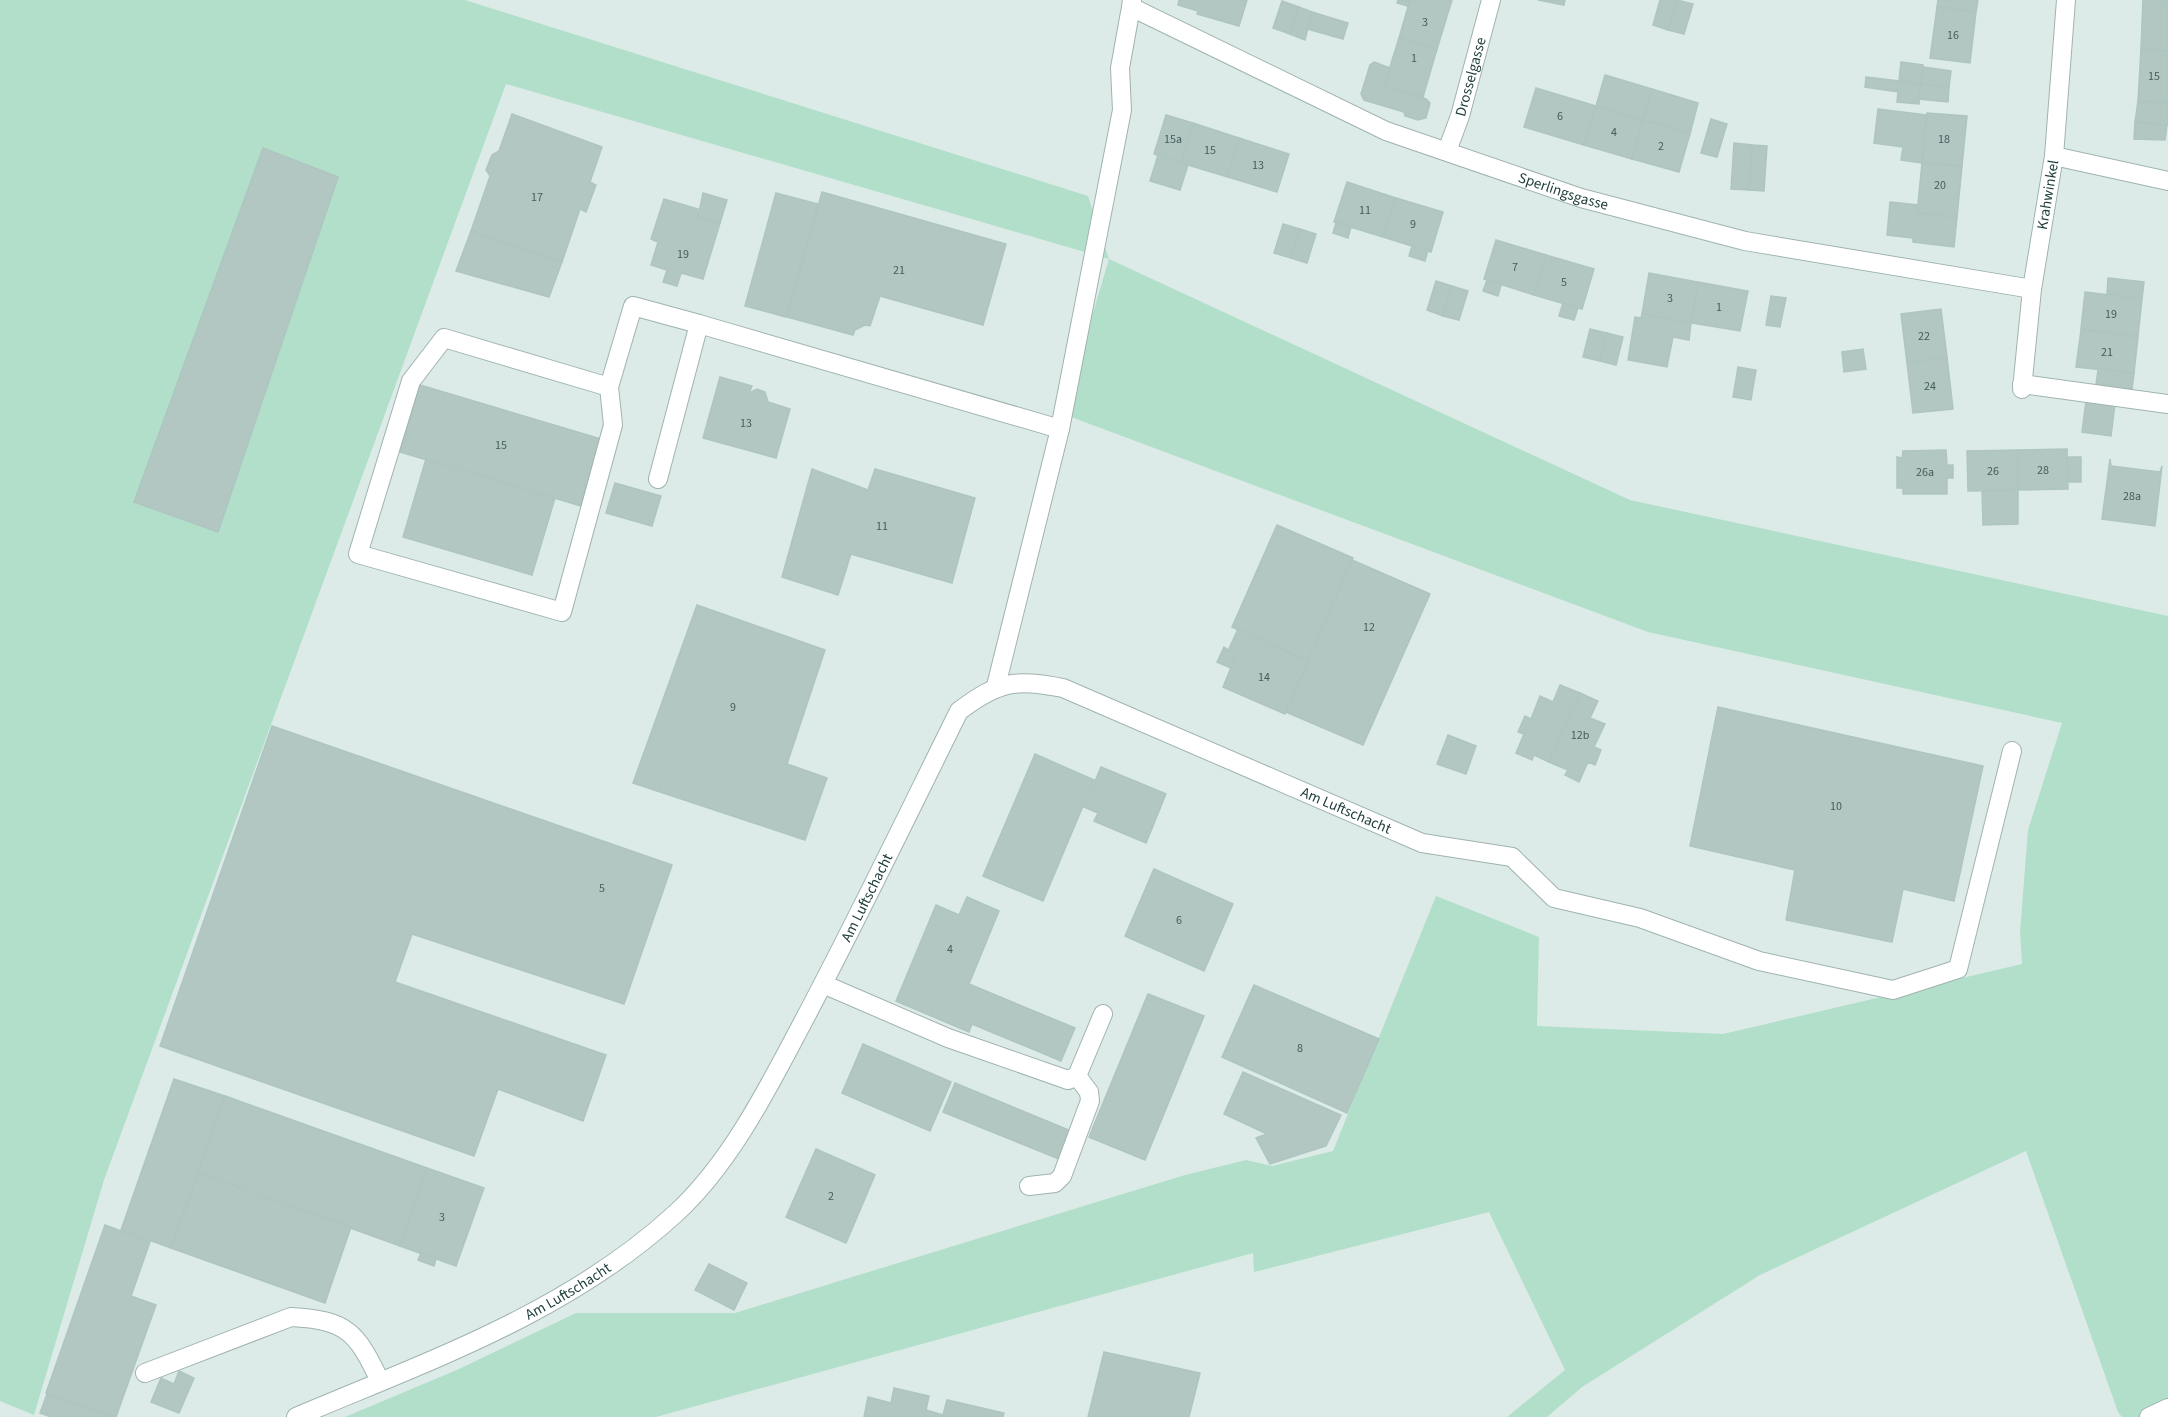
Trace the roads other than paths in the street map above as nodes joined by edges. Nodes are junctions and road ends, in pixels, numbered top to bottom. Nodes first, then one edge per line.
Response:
1 (1491, 0) edge
2 (2066, 0) edge
3 (1131, 4) edge
4 (1448, 151) junction
5 (2054, 156) junction
6 (2168, 181) edge
7 (2032, 289) junction
8 (699, 324) junction
9 (609, 387) junction
10 (2168, 404) edge
11 (1060, 429) junction
12 (658, 479) dead end
13 (996, 686) junction
14 (2012, 751) dead end
15 (823, 984) junction
16 (1103, 1014) dead end
17 (1077, 1076) junction
18 (1029, 1186) dead end
19 (145, 1373) dead end
20 (380, 1381) junction
21 (2168, 1408) edge
22 (296, 1417) edge
23 (2149, 1417) edge

1 - 4 street, Drosselgasse
2 - 5 street, Krahwinkel
3 - 4 street, Sperlingsgasse
3 - 11 street
4 - 7 street, Sperlingsgasse
5 - 6 street
5 - 7 street, Krahwinkel
7 - 10 street, Krahwinkel
8 - 9 street
8 - 11 street
8 - 12 street
9 - 9 street
11 - 13 street
13 - 14 street, Am Luftschacht
13 - 15 street, Am Luftschacht
15 - 17 street
15 - 20 street, Am Luftschacht
16 - 17 street
17 - 18 street
19 - 20 street
20 - 22 street, Am Luftschacht
21 - 23 street

